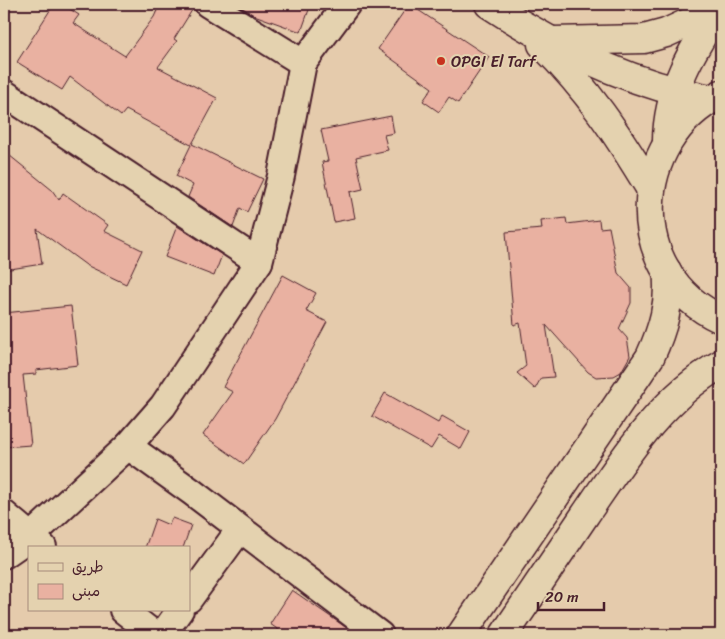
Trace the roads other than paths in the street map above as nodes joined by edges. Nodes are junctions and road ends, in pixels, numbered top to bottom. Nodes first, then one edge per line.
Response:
1 (208, 4) edge
2 (347, 4) edge
3 (490, 4) edge
4 (720, 7) edge
5 (527, 29) junction
6 (552, 40) junction
7 (303, 63) junction
8 (674, 92) junction
9 (4, 93) edge
10 (716, 97) edge
11 (667, 142) junction
12 (650, 188) junction
13 (258, 262) junction
14 (667, 271) junction
15 (721, 319) edge
16 (721, 364) edge
17 (128, 446) junction
18 (4, 514) edge
19 (240, 529) junction
20 (37, 542) edge
21 (4, 555) edge
22 (190, 598) edge
23 (126, 612) edge
24 (179, 612) edge
25 (155, 635) edge
26 (162, 635) edge
27 (380, 635) edge
28 (461, 635) edge
29 (504, 635) edge

1 - 7 street
2 - 7 street
3 - 5 main road
4 - 6 main road
4 - 8 main road
5 - 6 main road
5 - 12 main road
6 - 8 main road
7 - 13 street
8 - 10 main road
8 - 11 main road
9 - 13 street
10 - 11 main road
11 - 12 main road
12 - 14 main road
13 - 17 street
14 - 15 main road
14 - 28 main road
16 - 29 main road
17 - 19 street
17 - 20 street
18 - 20 street
19 - 22 street
19 - 27 street
20 - 21 street
23 - 25 street
24 - 26 street

